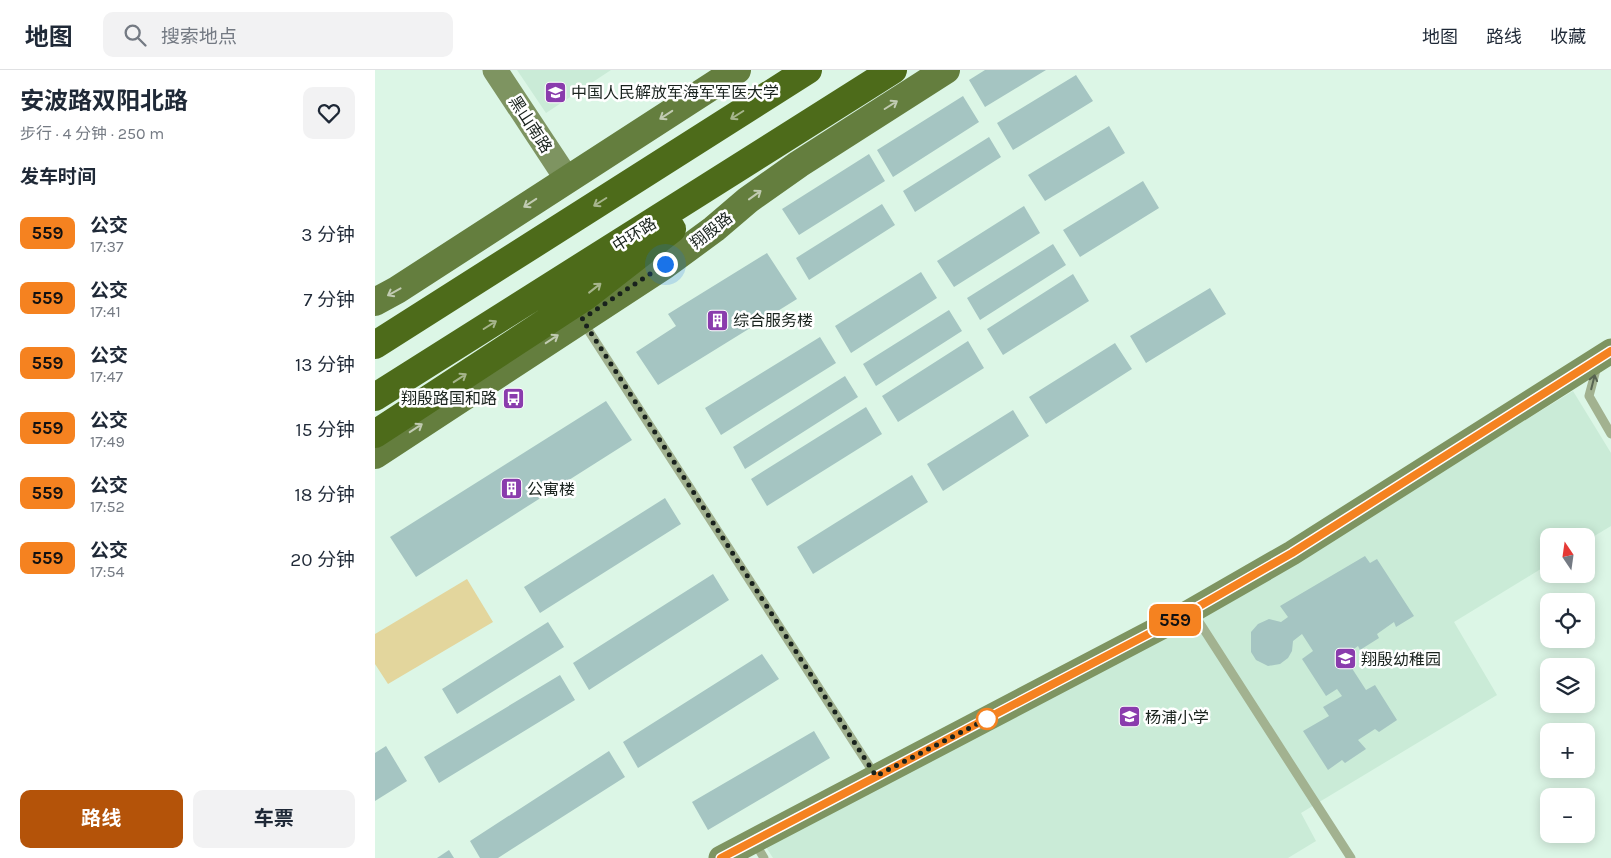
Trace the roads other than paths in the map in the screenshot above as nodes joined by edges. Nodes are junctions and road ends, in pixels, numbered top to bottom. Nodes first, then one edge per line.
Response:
1 (495, 70) edge
2 (737, 70) edge
3 (808, 70) edge
4 (893, 70) edge
5 (946, 70) edge
6 (800, 130) junction
7 (567, 179) junction
8 (375, 302) edge
9 (417, 318) junction
10 (582, 319) junction
11 (375, 340) edge
12 (375, 345) edge
13 (1607, 357) edge
14 (375, 397) edge
15 (375, 434) edge
16 (1611, 434) edge
17 (375, 455) edge
18 (1192, 611) junction
19 (876, 776) junction
20 (759, 849) edge
21 (721, 858) edge
22 (1351, 858) edge

1 - 7 street, 黑山南路
2 -> 7 main road
3 -> 9 highway
4 - 6 highway, 中环路
10 -> 5 main road, 翔殷路
14 -> 6 highway, 中环路
15 -> 6 highway
7 -> 8 main road
9 - 11 highway
9 - 12 highway
17 -> 10 main road, 翔殷路
10 - 19 lane
16 -> 13 lane
13 - 18 street
18 - 19 street
18 - 22 lane
19 - 20 street
20 - 21 street

